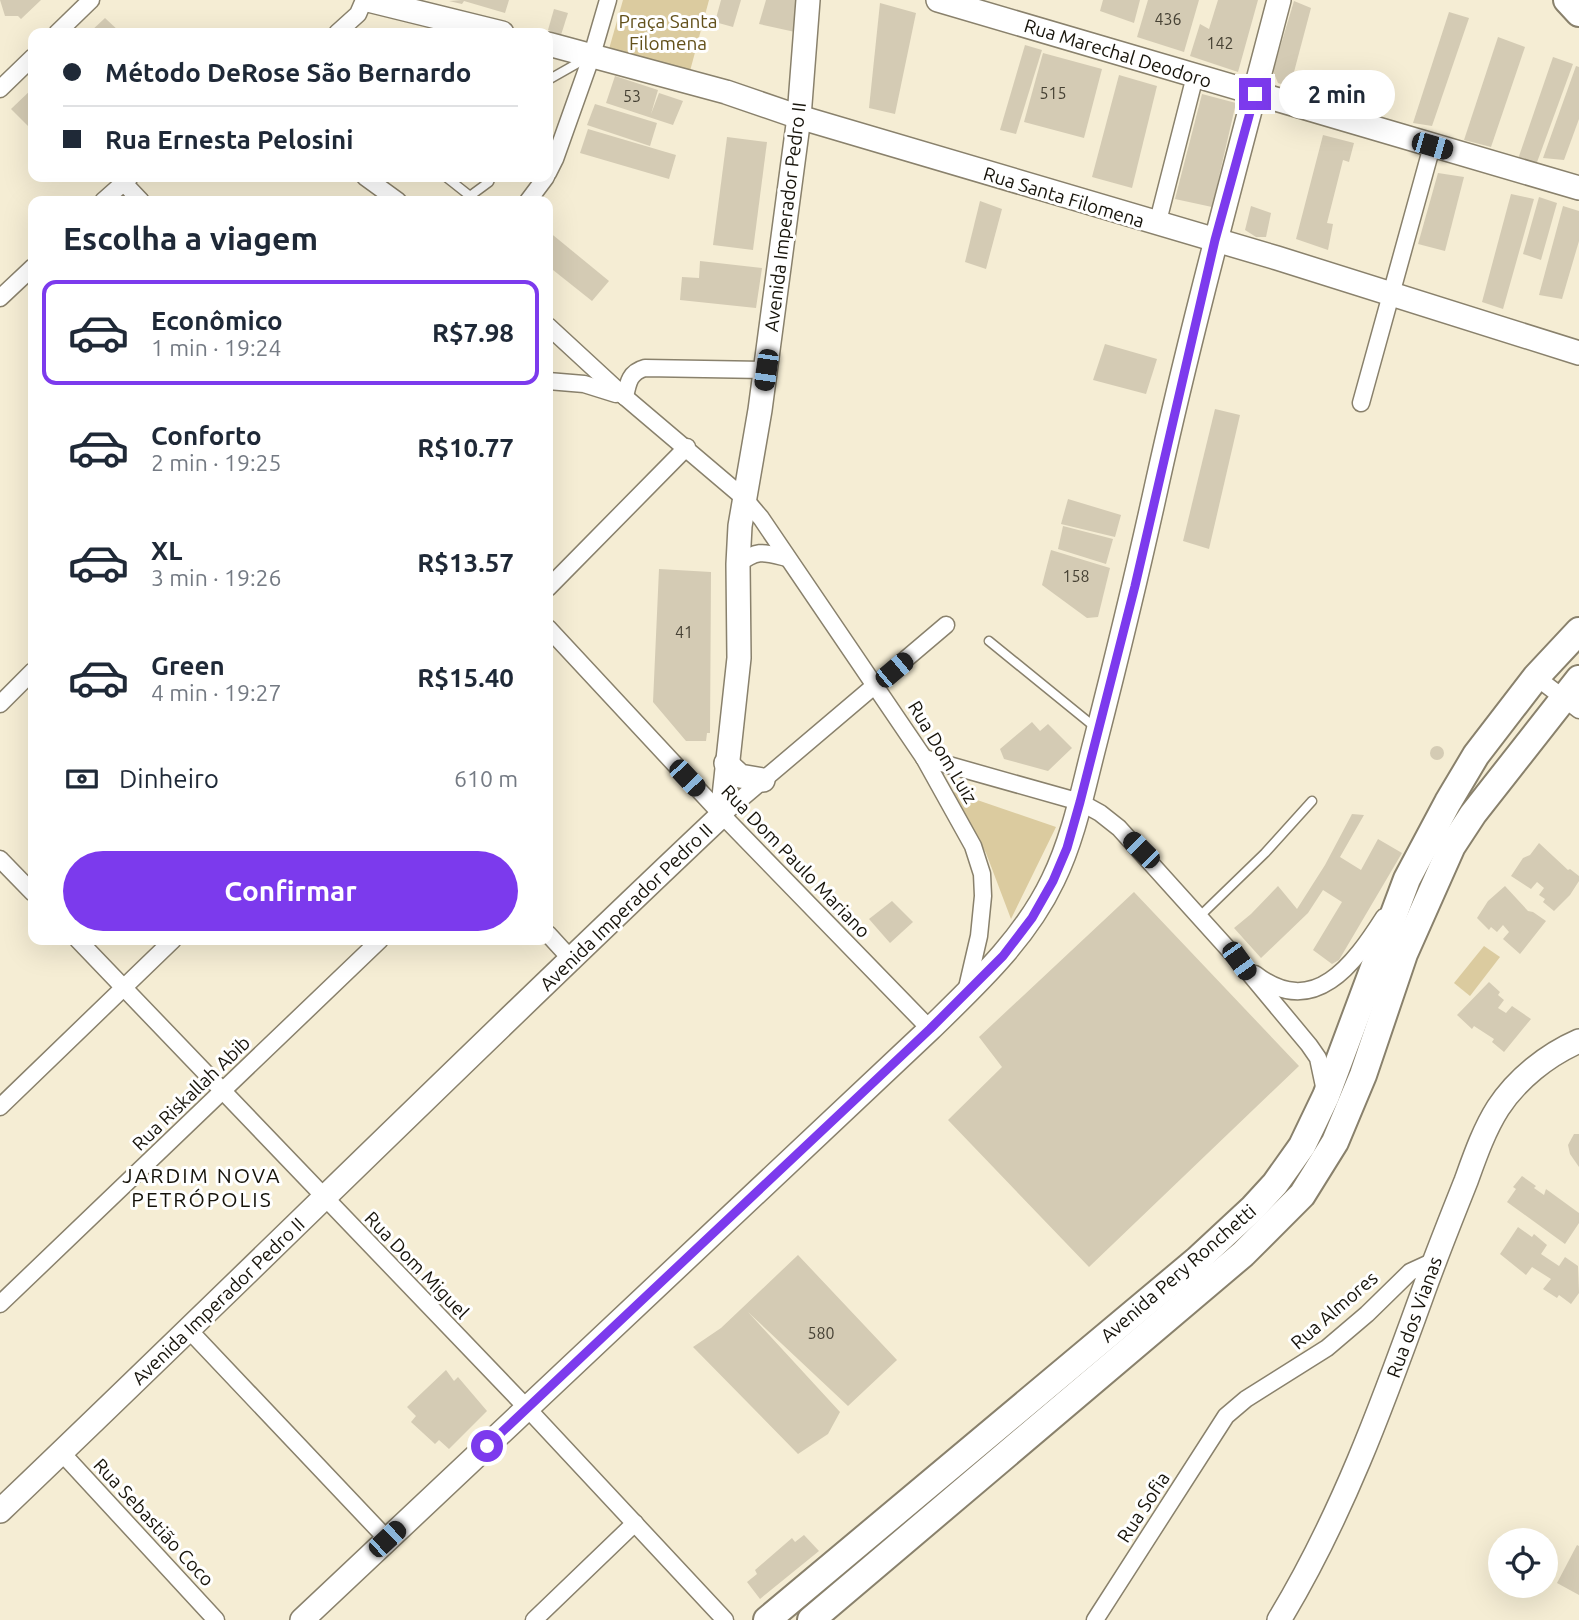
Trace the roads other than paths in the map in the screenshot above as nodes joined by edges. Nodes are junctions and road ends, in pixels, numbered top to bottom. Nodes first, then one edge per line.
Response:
1 (91, 0) edge
2 (366, 0) edge
3 (608, 0) edge
4 (808, 0) edge
5 (939, 0) edge
6 (1279, 0) edge
7 (1567, 0) edge
8 (980, 6) edge
9 (1579, 13) edge
10 (62, 28) edge
11 (342, 28) edge
12 (481, 28) edge
13 (553, 45) edge
14 (592, 55) junction
15 (28, 62) edge
16 (1195, 76) junction
17 (553, 77) edge
18 (0, 89) edge
19 (1255, 94) junction
20 (799, 117) junction
21 (1432, 146) junction
22 (553, 163) edge
23 (124, 182) edge
24 (372, 182) edge
25 (452, 182) edge
26 (489, 182) edge
27 (1579, 188) edge
28 (108, 196) edge
29 (391, 196) edge
30 (470, 196) edge
31 (470, 196) edge
32 (1157, 225) junction
33 (1215, 240) junction
34 (28, 272) edge
35 (1392, 296) junction
36 (0, 298) edge
37 (553, 331) edge
38 (1579, 353) edge
39 (766, 370) junction
40 (553, 381) edge
41 (625, 397) junction
42 (1361, 404) dead end
43 (687, 447) junction
44 (744, 498) junction
45 (786, 558) junction
46 (738, 564) junction
47 (553, 583) edge
48 (946, 625) dead end
49 (1579, 631) edge
50 (553, 633) edge
51 (989, 641) dead end
52 (28, 676) edge
53 (1536, 677) junction
54 (876, 685) junction
55 (1574, 695) edge
56 (0, 704) edge
57 (1098, 730) junction
58 (924, 758) junction
59 (726, 763) junction
60 (763, 780) junction
61 (1080, 802) junction
62 (1312, 802) dead end
63 (722, 815) junction
64 (0, 859) edge
65 (1407, 879) junction
66 (28, 888) edge
67 (1200, 916) junction
68 (553, 939) edge
69 (83, 945) edge
70 (168, 945) edge
71 (375, 945) edge
72 (570, 958) junction
73 (1239, 961) junction
74 (123, 987) junction
75 (966, 994) junction
76 (930, 1029) junction
77 (1579, 1041) edge
78 (223, 1091) junction
79 (1325, 1096) junction
80 (0, 1107) edge
81 (325, 1199) junction
82 (1434, 1261) junction
83 (0, 1304) edge
84 (188, 1329) junction
85 (527, 1408) junction
86 (1226, 1416) joint
87 (61, 1452) junction
88 (0, 1511) edge
89 (635, 1523) junction
90 (387, 1539) junction
91 (216, 1620) edge
92 (302, 1620) edge
93 (534, 1620) edge
94 (725, 1620) edge
95 (767, 1620) edge
96 (811, 1620) edge
97 (1095, 1620) edge
98 (1279, 1620) edge

1 - 10 street
2 - 11 street
2 - 12 street
3 - 14 street
4 - 20 street, Avenida Imperador Pedro II
5 - 8 street, Rua Marechal Deodoro
6 - 19 street
7 - 9 main road
8 - 16 street, Rua Marechal Deodoro
13 - 14 street, Rua Santa Filomena
14 - 17 lane
14 - 20 street, Rua Santa Filomena
14 - 22 street
15 - 18 street
16 - 19 street, Rua Marechal Deodoro
16 - 32 street
19 - 21 street, Rua Marechal Deodoro
19 - 33 street
20 - 32 street, Rua Santa Filomena
20 - 39 street, Avenida Imperador Pedro II
21 - 27 street, Rua Marechal Deodoro
21 - 35 street
23 - 28 street
24 - 29 street
25 - 31 lane
26 - 30 lane
32 - 33 street, Rua Santa Filomena
33 - 35 street, Rua Santa Filomena
33 - 57 street
34 - 36 street
35 - 38 street, Rua Santa Filomena
35 - 42 street
37 - 41 street, Rua Dom Luiz
39 - 41 street
39 - 44 street, Avenida Imperador Pedro II
40 - 41 street
41 - 43 street, Rua Dom Luiz
43 - 44 street, Rua Dom Luiz
43 - 47 street
44 - 45 street, Rua Dom Luiz
44 - 46 street, Avenida Imperador Pedro II
45 - 46 street
45 - 54 street, Rua Dom Luiz
46 - 59 street, Avenida Imperador Pedro II
48 - 54 street
49 - 53 main road, Avenida Pery Ronchetti
50 - 63 street, Rua Dom Paulo Mariano
51 - 57 lane
52 - 56 street
53 - 55 street
53 - 65 main road, Avenida Pery Ronchetti
54 - 58 street, Rua Dom Luiz
54 - 60 street
55 - 96 main road, Avenida Pery Ronchetti
57 - 61 street
58 - 61 street
58 - 75 street, Rua Dom Luiz
59 - 60 street
59 - 63 street, Avenida Imperador Pedro II
60 - 63 street
61 - 67 street
61 - 75 street
62 - 67 lane
63 - 72 street, Avenida Imperador Pedro II
63 - 76 street, Rua Dom Paulo Mariano
64 - 66 street
65 - 73 street
65 - 79 main road, Avenida Pery Ronchetti
67 - 73 street
68 - 72 street
69 - 74 street, Rua Dom Miguel
70 - 74 street
71 - 78 street, Rua Riskallah Abib
72 - 81 street, Avenida Imperador Pedro II
73 - 79 street
74 - 78 street, Rua Dom Miguel
74 - 80 street
75 - 76 street
76 - 85 street
77 - 82 street, Rua dos Vianas
78 - 81 street, Rua Dom Miguel
78 - 83 street, Rua Riskallah Abib
79 - 95 main road, Avenida Pery Ronchetti
81 - 84 street, Avenida Imperador Pedro II
81 - 85 street, Rua Dom Miguel
82 - 86 street, Rua Almores
82 - 98 street, Rua dos Vianas
84 - 87 street, Avenida Imperador Pedro II
84 - 90 street
85 - 89 street, Rua Dom Miguel
85 - 90 street
86 - 97 street, Rua Sofia
87 - 88 street, Avenida Imperador Pedro II
87 - 91 street, Rua Sebastião Coco
89 - 93 street
89 - 94 street, Rua Dom Miguel
90 - 92 street

